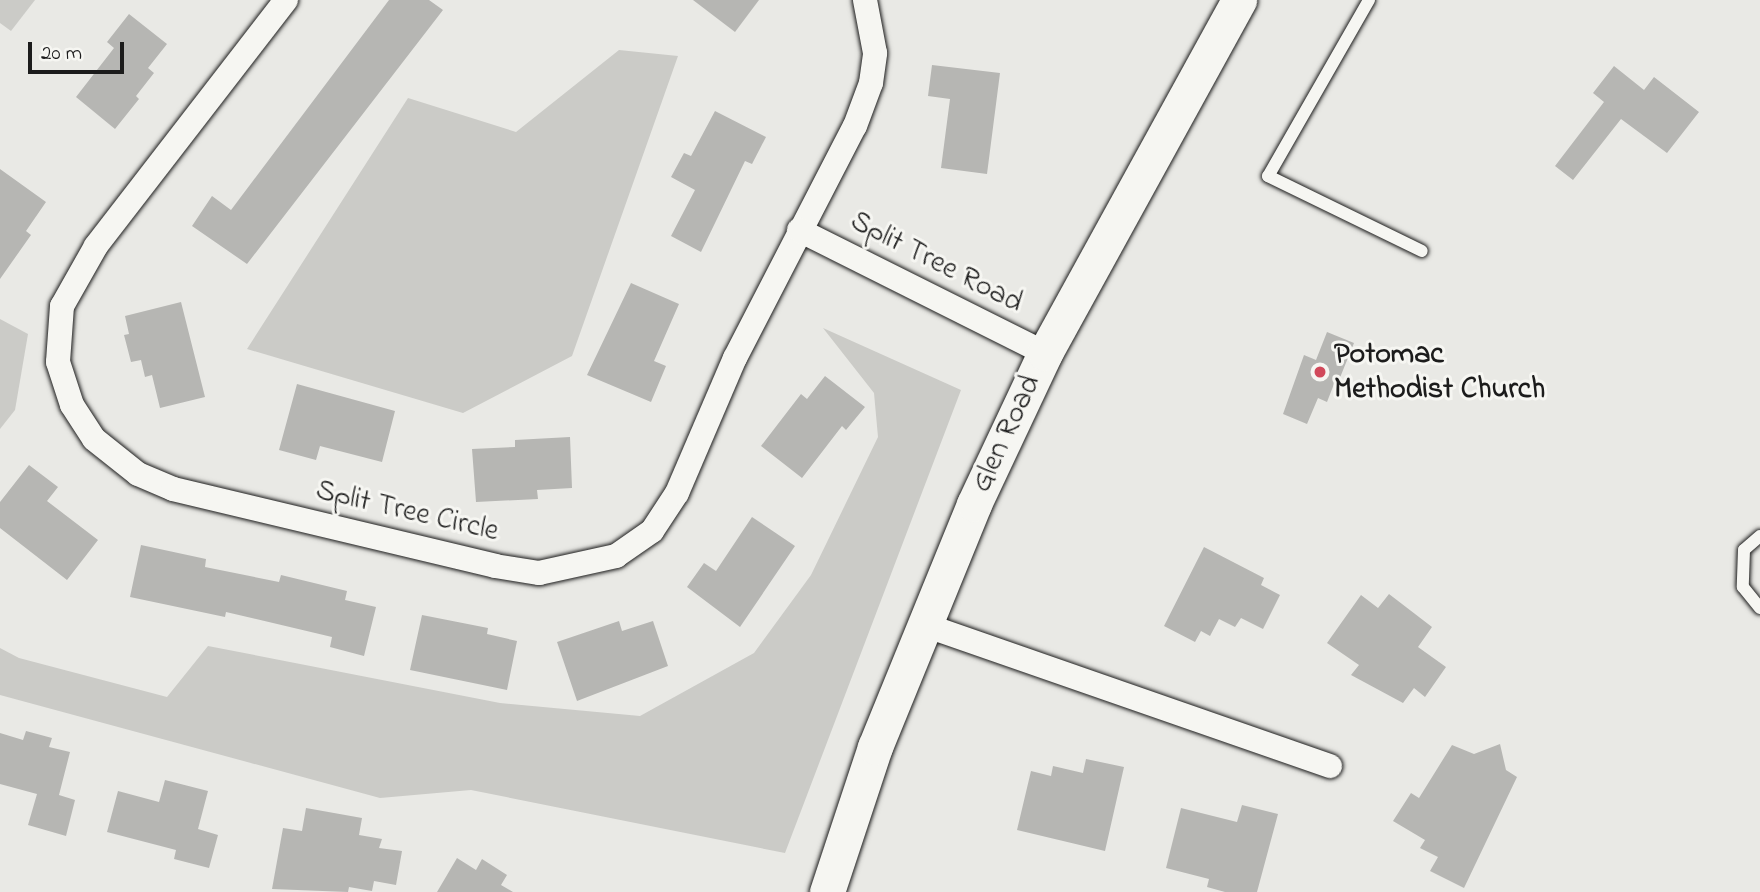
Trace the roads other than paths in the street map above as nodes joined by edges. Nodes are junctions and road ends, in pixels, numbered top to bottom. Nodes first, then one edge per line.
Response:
1 (286, 0) edge
2 (864, 0) edge
3 (1239, 0) edge
4 (1368, 0) edge
5 (799, 230) junction
6 (1422, 251) dead end
7 (1045, 353) junction
8 (1760, 536) edge
9 (1760, 608) edge
10 (922, 624) junction
11 (1330, 766) dead end
12 (827, 892) edge

1 - 5 street, Split Tree Circle
2 - 5 street, Split Tree Circle
3 - 7 main road, Glen Road
4 - 6 lane
5 - 7 street, Split Tree Road
7 - 10 main road, Glen Road
8 - 9 lane
10 - 11 street
10 - 12 main road, Glen Road

